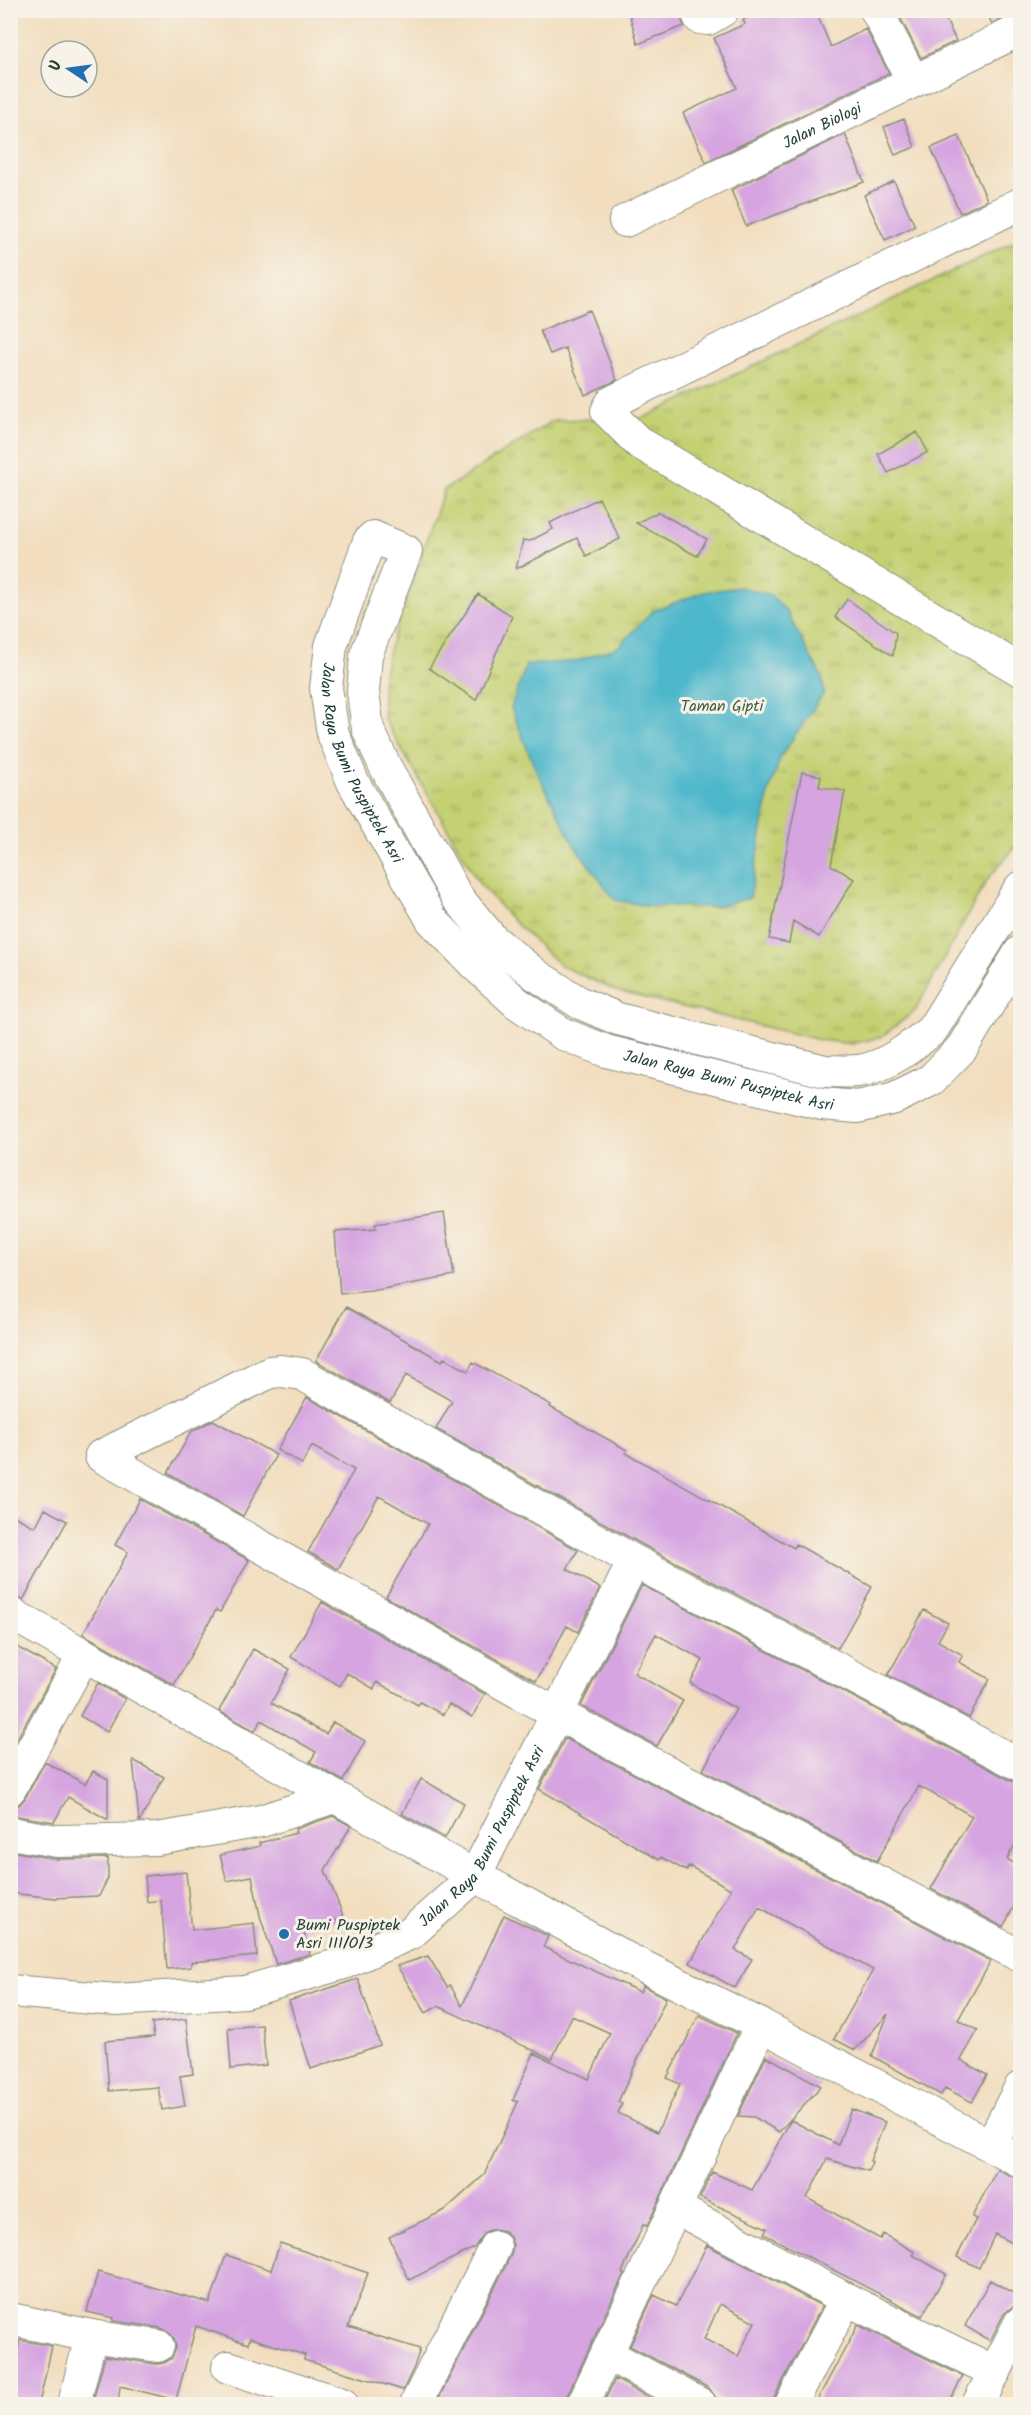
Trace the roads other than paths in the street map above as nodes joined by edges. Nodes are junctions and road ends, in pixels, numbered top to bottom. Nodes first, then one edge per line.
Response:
1 (696, 10) edge
2 (723, 10) edge
3 (876, 10) edge
4 (1020, 30) edge
5 (913, 81) junction
6 (1020, 204) edge
7 (625, 221) dead end
8 (1020, 669) edge
9 (1020, 888) edge
10 (1020, 952) edge
11 (634, 1561) junction
12 (10, 1613) edge
13 (84, 1655) junction
14 (557, 1714) junction
15 (1020, 1765) edge
16 (10, 1789) edge
17 (334, 1797) junction
18 (10, 1833) edge
19 (475, 1876) junction
20 (1020, 1956) edge
21 (10, 1991) edge
22 (761, 2025) junction
23 (1020, 2088) edge
24 (991, 2145) junction
25 (1020, 2161) edge
26 (676, 2208) junction
27 (495, 2247) dead end
28 (846, 2299) junction
29 (10, 2319) edge
30 (1020, 2323) edge
31 (91, 2336) junction
32 (158, 2346) dead end
33 (607, 2354) junction
34 (1007, 2360) edge
35 (228, 2367) dead end
36 (74, 2404) edge
37 (342, 2404) edge
38 (416, 2404) edge
39 (583, 2404) edge
40 (700, 2404) edge
41 (791, 2404) edge
42 (978, 2404) edge

1 - 2 street
3 - 5 street
4 - 5 street, Jalan Biologi
5 - 7 street, Jalan Biologi
6 - 8 street
9 - 10 street, Jalan Raya Bumi Puspiptek Asri
11 - 14 street, Jalan Raya Bumi Puspiptek Asri
11 - 14 street
11 - 15 street
12 - 13 street
13 - 16 street
13 - 17 street
14 - 19 street, Jalan Raya Bumi Puspiptek Asri
14 - 20 street
17 - 18 street
17 - 19 street
19 - 21 street, Jalan Raya Bumi Puspiptek Asri
19 - 22 street
22 - 24 street
22 - 26 street
23 - 24 street
24 - 25 street
26 - 28 street
26 - 33 street
27 - 38 street
28 - 34 street
28 - 41 street
29 - 31 street
30 - 34 street
31 - 32 street
31 - 36 street
33 - 39 street
33 - 40 street
34 - 42 street
35 - 37 street

